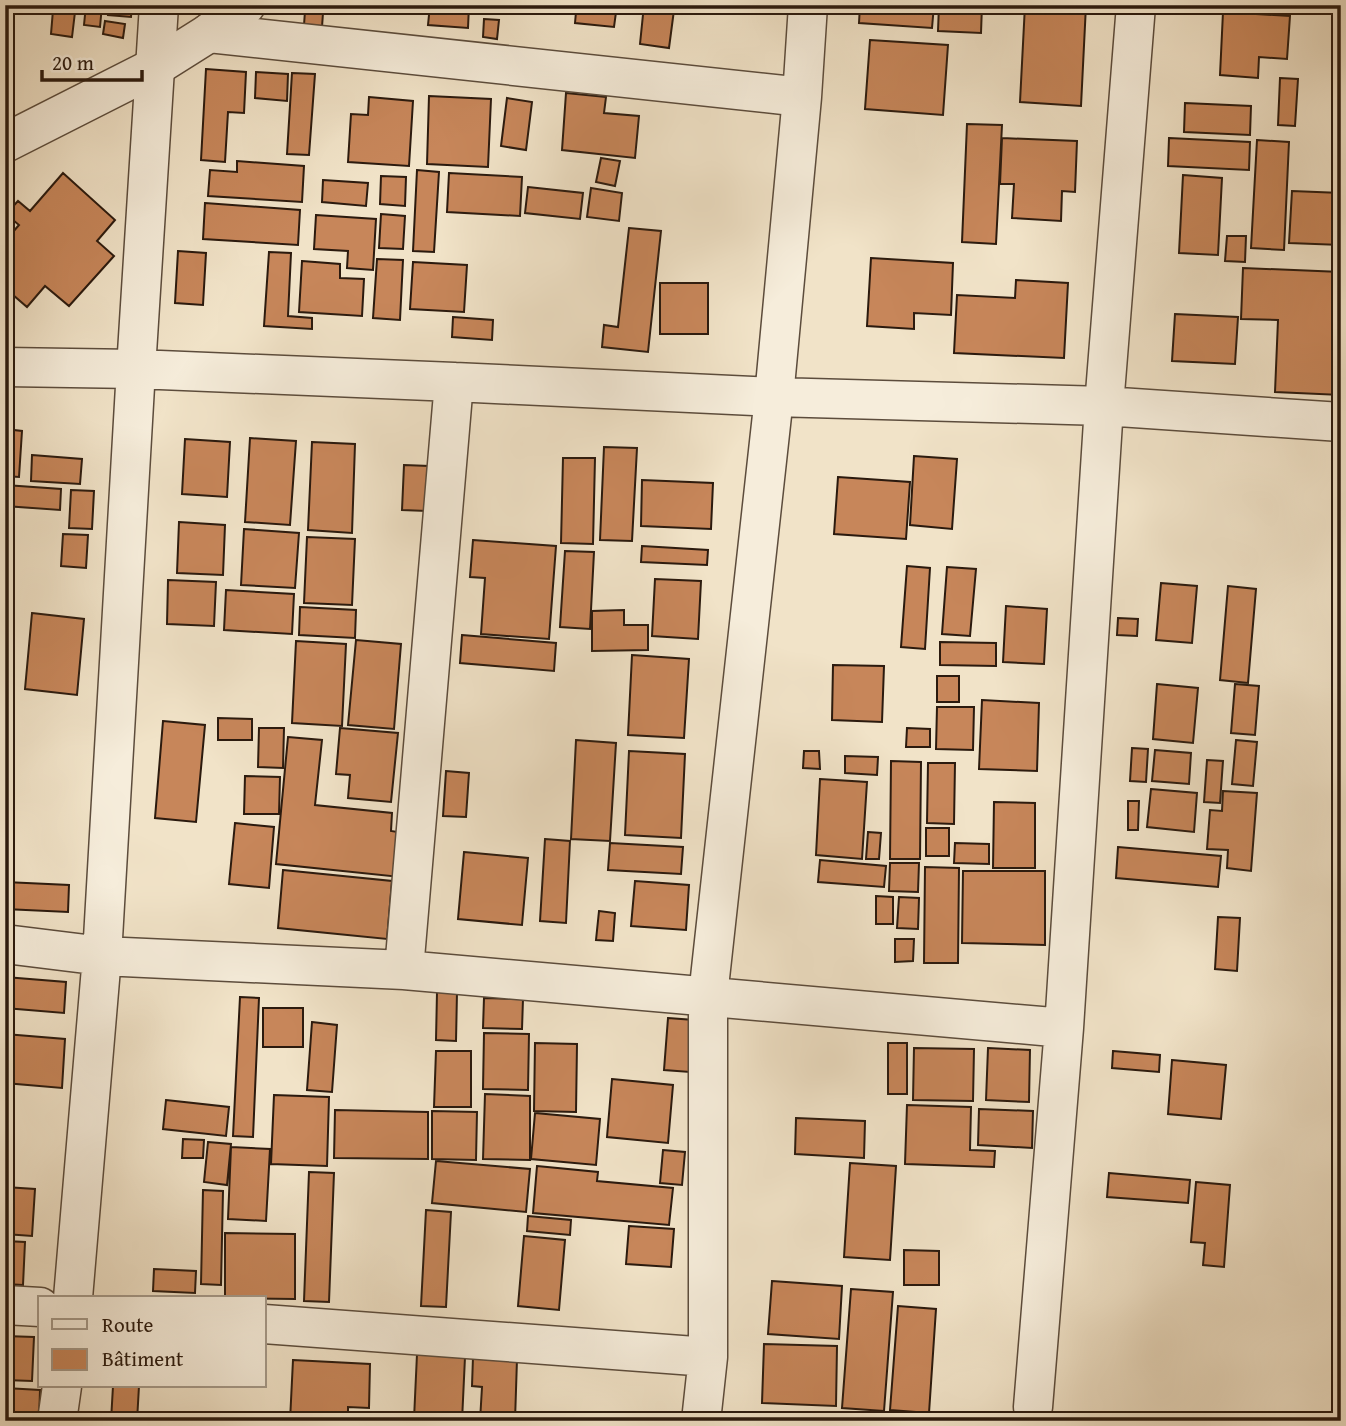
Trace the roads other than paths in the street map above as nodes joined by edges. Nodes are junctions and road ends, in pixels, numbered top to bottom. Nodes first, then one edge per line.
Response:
1 (159, 5) edge
2 (246, 5) edge
3 (808, 5) edge
4 (1136, 5) edge
5 (209, 33) junction
6 (155, 67) junction
7 (802, 97) junction
8 (5, 143) edge
9 (5, 367) edge
10 (136, 369) junction
11 (454, 382) junction
12 (774, 397) junction
13 (1104, 406) junction
14 (1341, 422) edge
15 (5, 944) edge
16 (102, 956) junction
17 (404, 970) junction
18 (708, 996) junction
19 (1064, 1028) junction
20 (73, 1296) edge
21 (5, 1305) edge
22 (38, 1307) edge
23 (266, 1324) edge
24 (708, 1357) junction
25 (62, 1388) edge
26 (1033, 1407) dead end
27 (57, 1421) edge
28 (702, 1421) edge

1 - 6 street
2 - 5 street
3 - 7 street
4 - 13 street
5 - 6 street
5 - 7 street
6 - 8 street
6 - 10 street
7 - 12 street
9 - 10 street
10 - 11 street
10 - 16 street
11 - 12 street
11 - 17 street
12 - 13 street
12 - 18 street
13 - 14 street
13 - 19 street
15 - 16 street
16 - 17 street
16 - 20 street
17 - 18 street
18 - 19 street
18 - 24 street
19 - 26 street
21 - 22 street
23 - 24 street
24 - 28 street
25 - 27 street

